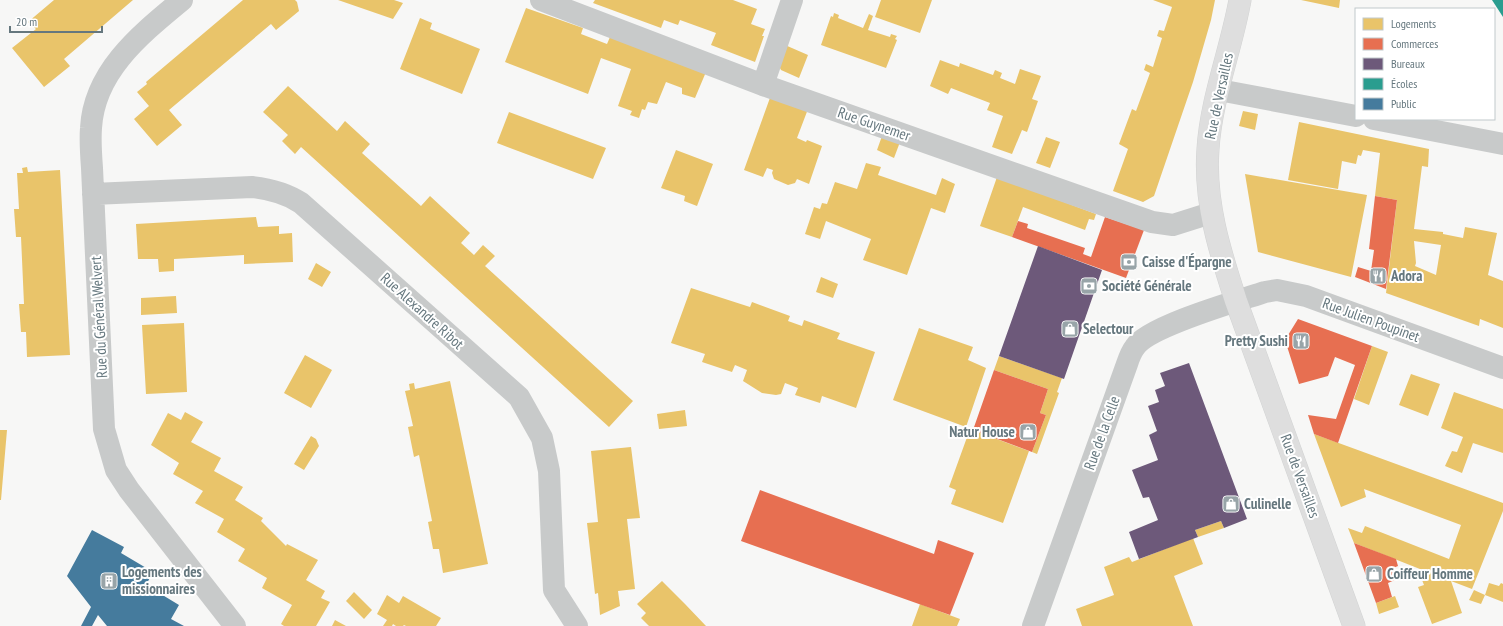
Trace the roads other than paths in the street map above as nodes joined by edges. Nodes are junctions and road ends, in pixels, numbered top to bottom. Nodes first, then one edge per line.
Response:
1 (182, 0) edge
2 (541, 0) edge
3 (792, 0) edge
4 (1240, 0) edge
5 (763, 85) junction
6 (1219, 90) junction
7 (1355, 116) edge
8 (1379, 120) edge
9 (1503, 144) edge
10 (93, 194) junction
11 (1210, 203) junction
12 (1236, 301) junction
13 (1503, 368) edge
14 (235, 626) edge
15 (577, 626) edge
16 (1033, 626) edge
17 (1354, 626) edge

1 - 10 street, Rue du Général Welvert
2 - 5 street, Rue Guynemer
3 - 5 street
4 - 6 main road, Rue de Versailles
5 - 11 street, Rue Guynemer
6 - 7 street
6 - 11 main road, Rue de Versailles
8 - 9 street
10 - 14 street, Rue du Général Welvert
10 - 15 street, Rue Alexandre Ribot
11 - 12 main road, Rue de Versailles
12 - 13 street, Rue Julien Poupinet
12 - 16 street, Rue de la Celle
12 - 17 main road, Rue de Versailles

